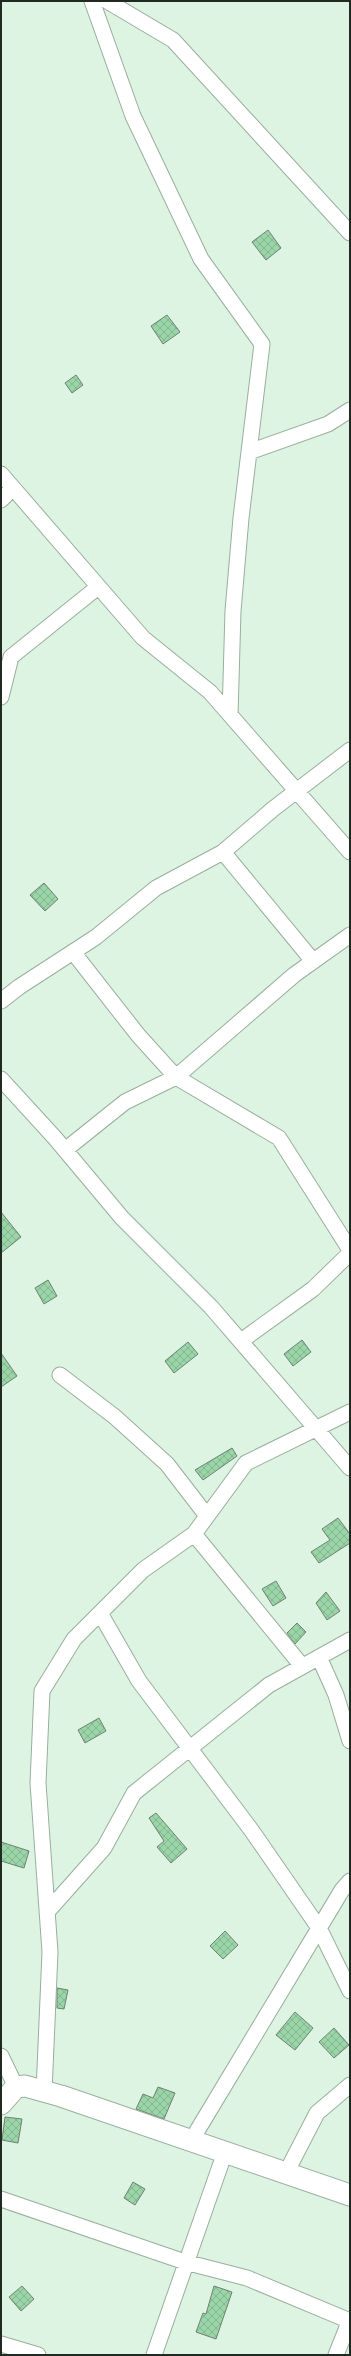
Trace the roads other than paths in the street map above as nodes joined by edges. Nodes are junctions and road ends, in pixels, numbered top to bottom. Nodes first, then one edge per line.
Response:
1 (92, 1) edge
2 (107, 1) edge
3 (350, 233) edge
4 (350, 410) edge
5 (249, 452) junction
6 (1, 474) edge
7 (13, 488) junction
8 (1, 500) edge
9 (98, 587) junction
10 (1, 697) edge
11 (230, 715) junction
12 (350, 750) edge
13 (298, 790) junction
14 (223, 852) junction
15 (350, 852) edge
16 (350, 935) edge
17 (73, 952) junction
18 (313, 961) junction
19 (1, 1001) edge
20 (176, 1077) junction
21 (1, 1080) edge
22 (65, 1150) junction
23 (350, 1251) edge
24 (241, 1341) junction
25 (60, 1376) dead end
26 (350, 1412) edge
27 (314, 1428) junction
28 (350, 1468) edge
29 (207, 1516) junction
30 (194, 1534) junction
31 (100, 1613) junction
32 (350, 1640) edge
33 (319, 1658) junction
34 (302, 1666) junction
35 (350, 1741) edge
36 (189, 1748) junction
37 (350, 1881) edge
38 (47, 1912) junction
39 (320, 1928) junction
40 (350, 1991) edge
41 (1, 2056) edge
42 (350, 2085) edge
43 (16, 2087) junction
44 (44, 2092) junction
45 (1, 2104) edge
46 (191, 2141) junction
47 (225, 2152) junction
48 (286, 2173) junction
49 (350, 2195) edge
50 (1, 2199) edge
51 (185, 2262) junction
52 (350, 2320) edge
53 (1, 2344) edge
54 (38, 2355) edge
55 (154, 2355) edge
56 (336, 2355) edge

1 - 5 street
2 - 3 street
4 - 5 street
5 - 11 street
6 - 7 street
7 - 8 street
7 - 9 street
9 - 10 street
9 - 11 street
11 - 13 street
12 - 13 street
13 - 14 street
13 - 15 street
14 - 17 street
14 - 18 street
16 - 18 street
17 - 19 street
17 - 20 street
18 - 20 street
20 - 22 street
20 - 23 street
21 - 22 street
22 - 24 street
23 - 24 street
24 - 27 street
25 - 29 street
26 - 27 street
27 - 28 street
27 - 29 street
29 - 30 street
30 - 31 street
30 - 34 street
31 - 36 street
31 - 38 street
32 - 33 street
33 - 34 street
33 - 35 street
34 - 36 street
36 - 38 street
36 - 39 street
37 - 39 street
38 - 44 street
39 - 40 street
39 - 46 street
41 - 43 street
42 - 48 street
43 - 44 street
43 - 45 street
44 - 46 street
46 - 47 street
47 - 48 street
47 - 51 street
48 - 49 street
50 - 51 street
51 - 52 street
51 - 55 street
52 - 56 street
53 - 54 street

